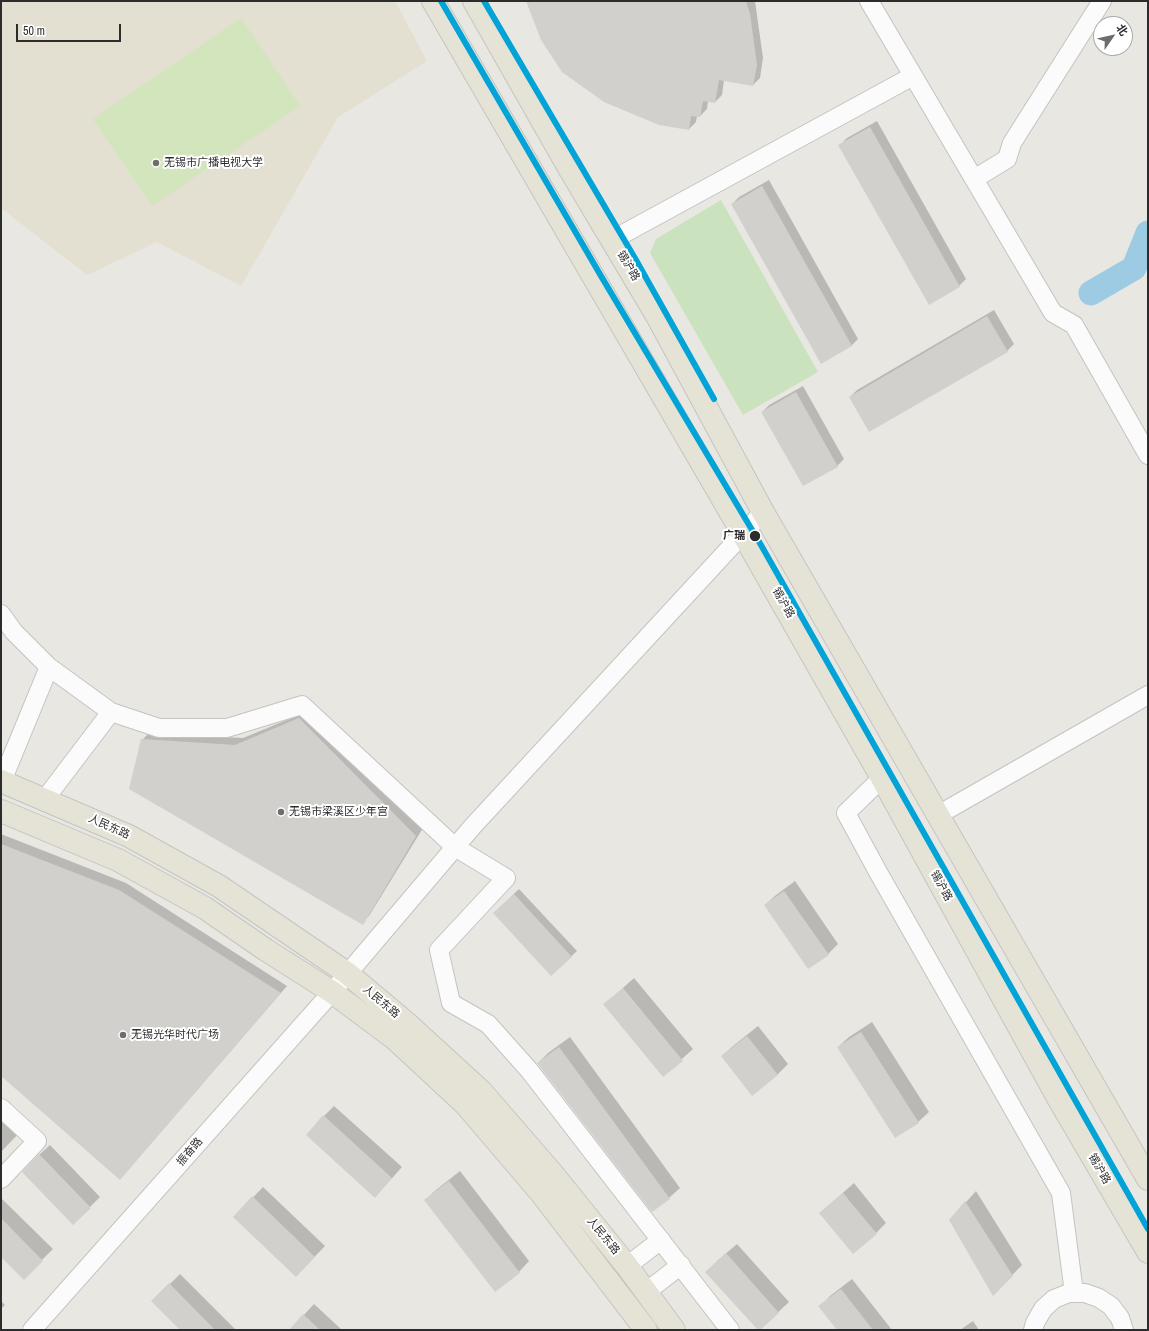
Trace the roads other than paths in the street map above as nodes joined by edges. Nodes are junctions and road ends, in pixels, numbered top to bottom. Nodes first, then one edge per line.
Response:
1 (433, 1) edge
2 (474, 1) edge
3 (869, 1) edge
4 (1102, 1) edge
5 (912, 76) junction
6 (974, 179) junction
7 (612, 240) junction
8 (1148, 455) edge
9 (763, 512) junction
10 (743, 534) junction
11 (1, 614) edge
12 (49, 667) junction
13 (1148, 695) edge
14 (112, 712) junction
15 (882, 778) junction
16 (1, 781) edge
17 (45, 799) junction
18 (1, 811) edge
19 (938, 815) junction
20 (454, 847) junction
21 (347, 973) junction
22 (332, 992) junction
23 (1, 1108) edge
24 (1, 1179) edge
25 (1148, 1179) edge
26 (661, 1240) junction
27 (1148, 1252) edge
28 (681, 1265) junction
29 (627, 1266) junction
30 (646, 1292) junction
31 (1074, 1293) junction
32 (32, 1330) edge
33 (646, 1330) edge
34 (674, 1330) edge
35 (730, 1330) edge
36 (1034, 1330) edge
37 (1124, 1330) edge

1 - 10 main road, 锡沪路
2 - 7 main road, 锡沪路
3 - 5 street
4 - 6 street
5 - 6 street
5 - 7 street
6 - 8 street
7 - 9 main road, 锡沪路
9 - 10 street, 振奋路
9 - 19 main road, 锡沪路
10 - 15 main road, 锡沪路
10 - 20 street, 振奋路
11 - 12 street
12 - 14 street
12 - 16 street
13 - 19 street
14 - 17 street
14 - 20 street
15 - 27 main road, 锡沪路
15 - 31 street
16 - 17 main road, 人民东路
17 - 21 main road, 人民东路
18 - 22 main road, 人民东路
19 - 25 main road, 锡沪路
20 - 21 street, 振奋路
20 - 26 street
21 - 22 street, 振奋路
21 - 29 main road, 人民东路
22 - 32 street, 振奋路
22 - 33 main road, 人民东路
23 - 24 street
26 - 28 street
26 - 29 street
28 - 30 street
28 - 35 street
29 - 30 main road, 人民东路
30 - 34 main road, 人民东路
31 - 36 street
31 - 37 street

